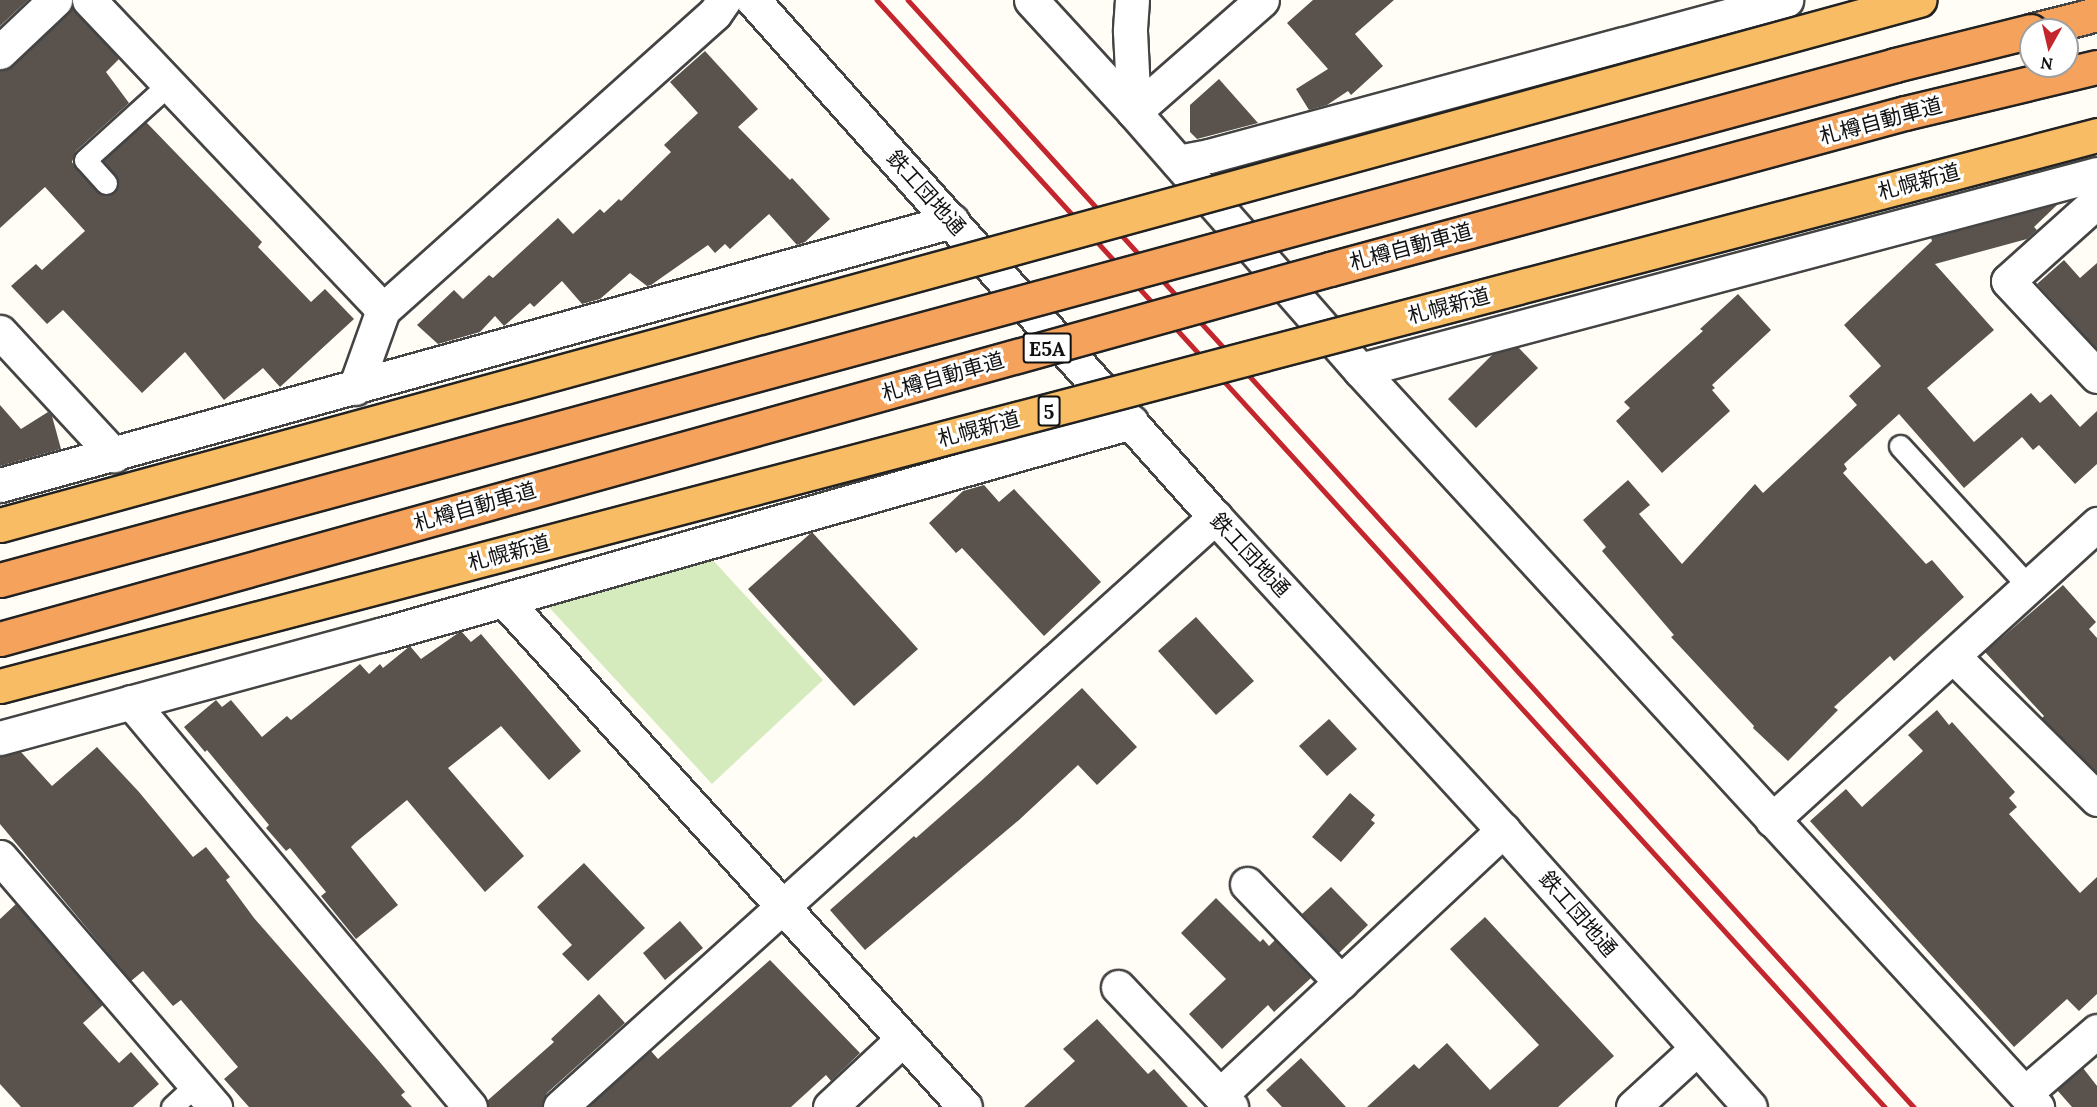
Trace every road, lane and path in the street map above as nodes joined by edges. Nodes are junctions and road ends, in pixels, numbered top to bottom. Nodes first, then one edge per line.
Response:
1 (55, 0) edge
2 (89, 0) edge
3 (724, 0) edge
4 (753, 0) edge
5 (1031, 0) edge
6 (1132, 0) edge
7 (1262, 0) edge
8 (1786, 0) edge
9 (1919, 0) edge
10 (2097, 14) edge
11 (2079, 18) edge
12 (2019, 33) edge
13 (0, 52) edge
14 (2097, 68) edge
15 (168, 85) junction
16 (1134, 112) junction
17 (2097, 135) edge
18 (1178, 162) junction
19 (2097, 174) edge
20 (105, 183) dead end
21 (2097, 199) edge
22 (952, 221) junction
23 (383, 310) junction
24 (0, 332) edge
25 (1360, 370) junction
26 (2097, 376) edge
27 (355, 388) junction
28 (1131, 422) junction
29 (1900, 446) dead end
30 (114, 455) junction
31 (0, 485) edge
32 (1215, 517) junction
33 (0, 525) edge
34 (2092, 540) edge
35 (0, 580) edge
36 (2029, 586) junction
37 (504, 600) junction
38 (0, 639) edge
39 (1953, 656) junction
40 (0, 686) edge
41 (130, 702) junction
42 (0, 738) edge
43 (2097, 799) edge
44 (1772, 820) junction
45 (1503, 830) junction
46 (0, 857) edge
47 (1247, 884) dead end
48 (782, 906) junction
49 (1341, 982) junction
50 (1118, 987) dead end
51 (2097, 1031) edge
52 (903, 1039) junction
53 (1696, 1049) junction
54 (206, 1096) edge
55 (2031, 1100) edge
56 (1225, 1101) edge
57 (172, 1107) edge
58 (470, 1107) edge
59 (560, 1107) edge
60 (830, 1107) edge
61 (965, 1107) edge
62 (1633, 1107) edge
63 (1750, 1107) edge

1 - 13 street
2 - 15 street
3 - 23 street
4 - 22 street, 鉄工団地通
5 - 16 street
6 - 16 street
7 - 16 street
8 - 18 street
9 - 33 highway, bridge
10 - 11 highway, E5A
12 - 35 highway, E5A, bridge
14 - 38 highway, 札樽自動車道 / E5A, bridge
15 - 20 lane
15 - 23 street
16 - 18 street
17 - 40 highway, 札幌新道 / 5, bridge
18 - 25 street
19 - 25 street
21 - 26 street
22 - 27 street
22 - 28 street, 鉄工団地通
23 - 27 street
24 - 30 street
25 - 44 street
27 - 30 street
28 - 32 street, 鉄工団地通
28 - 37 street
29 - 36 lane
30 - 31 street
32 - 45 street, 鉄工団地通
32 - 48 street
34 - 36 street
36 - 39 street
37 - 41 street
37 - 48 street
39 - 43 street
39 - 44 street
41 - 42 street
41 - 58 street
44 - 55 street
45 - 49 street
45 - 53 street, 鉄工団地通
46 - 54 street
47 - 49 street
48 - 52 street
48 - 59 street
49 - 56 street
50 - 56 street
51 - 55 street
52 - 60 street
52 - 61 street
53 - 62 street
53 - 63 street, 鉄工団地通
54 - 57 lane

